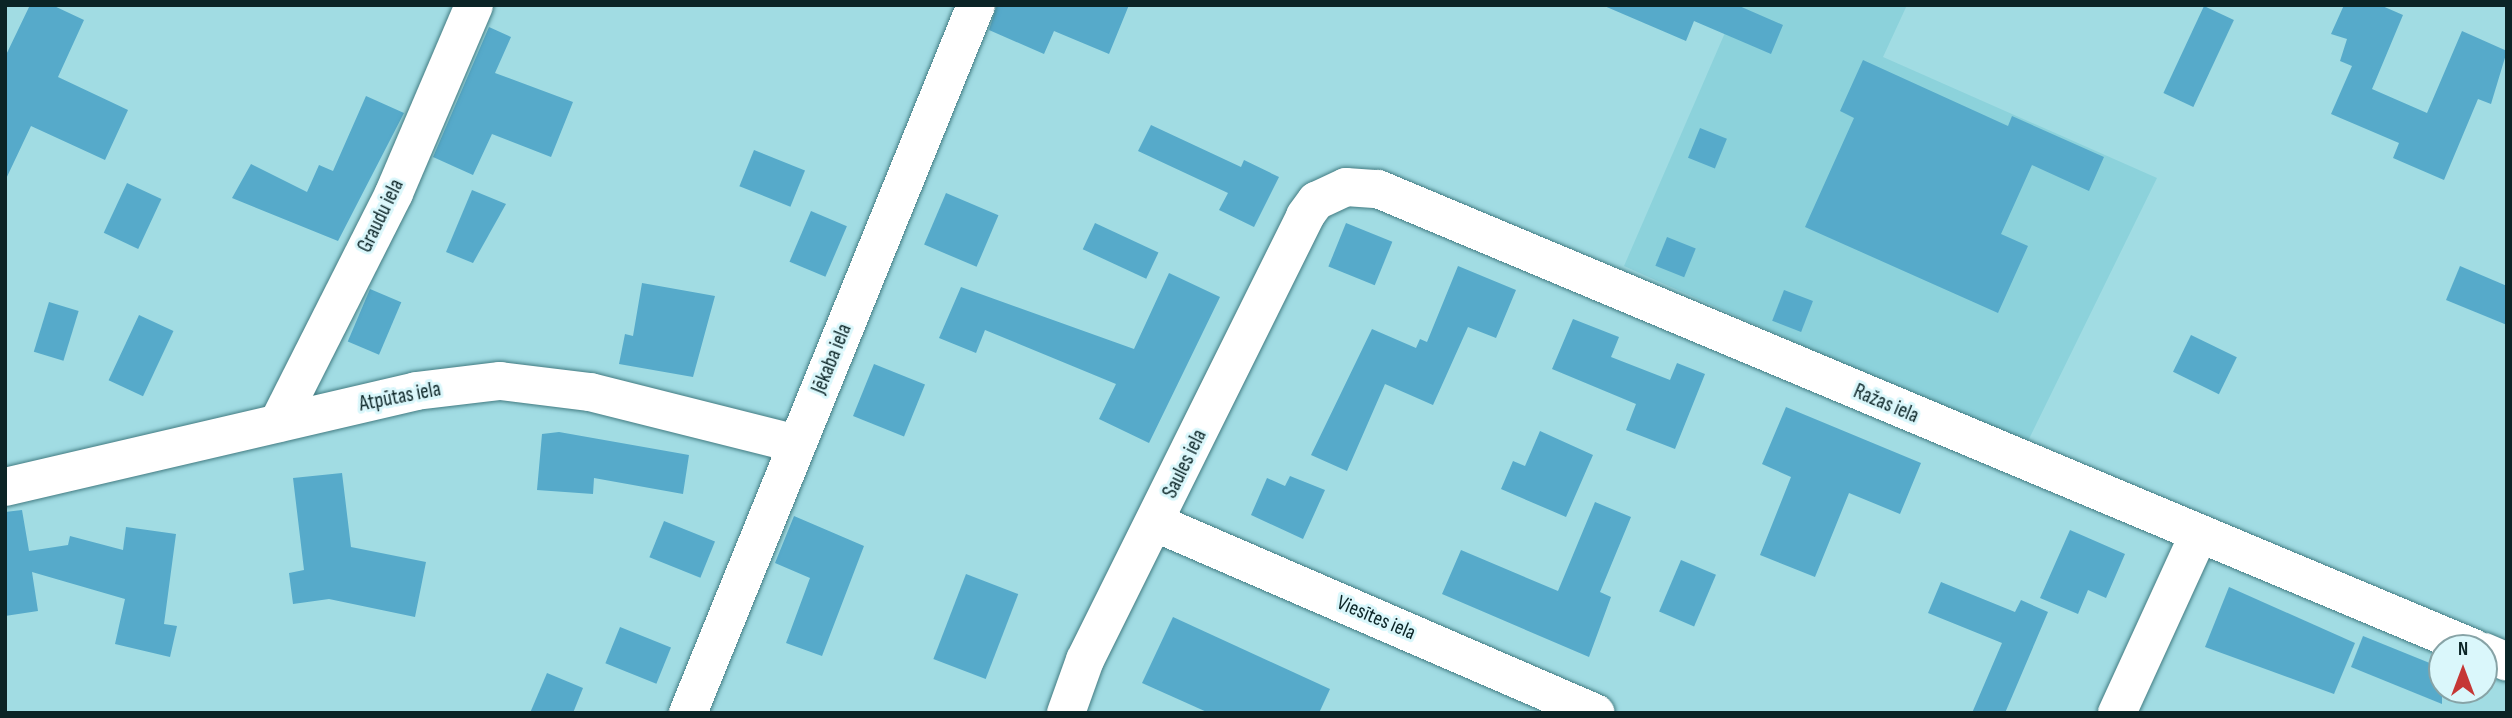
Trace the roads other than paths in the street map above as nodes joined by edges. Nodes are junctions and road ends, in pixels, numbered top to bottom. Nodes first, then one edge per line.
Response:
1 (474, 5) edge
2 (976, 5) edge
3 (1304, 216) joint
4 (278, 422) junction
5 (797, 444) junction
6 (5, 487) edge
7 (1156, 523) junction
8 (2199, 536) junction
9 (2439, 634) edge
10 (688, 713) edge
11 (1066, 713) edge
12 (1596, 713) edge
13 (2117, 713) edge

1 - 4 street, Graudu iela
2 - 5 street, Jēkaba iela
3 - 7 street, Saules iela
3 - 8 street, Ražas iela
4 - 5 street, Atpūtas iela
4 - 6 street, Atpūtas iela
5 - 10 street, Jēkaba iela
7 - 11 street, Saules iela
7 - 12 street, Viesītes iela
8 - 9 street, Ražas iela
8 - 13 street

